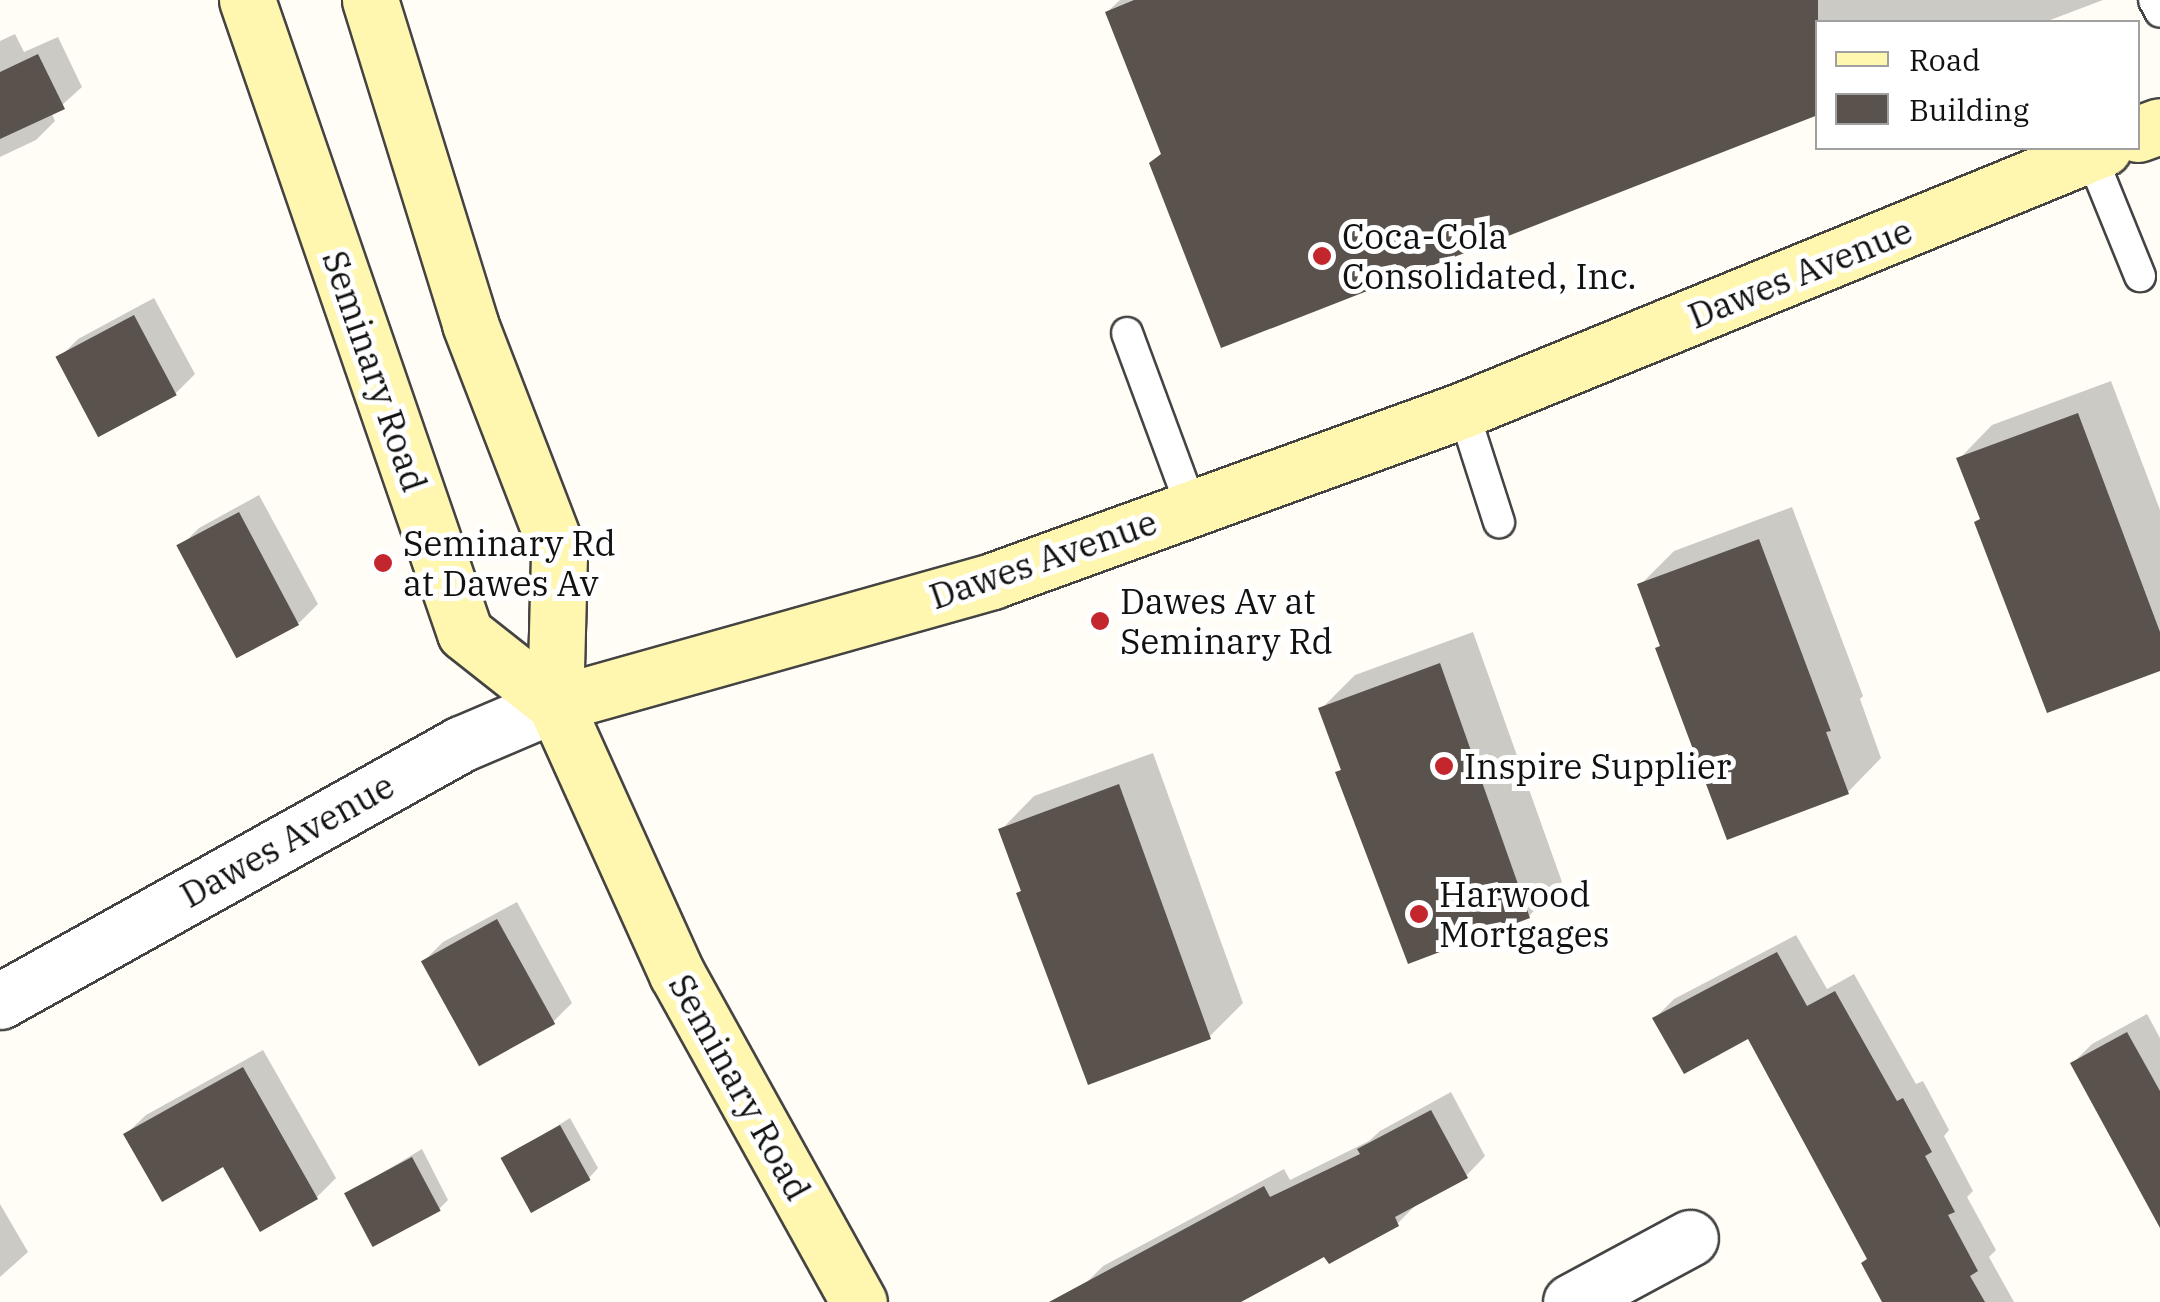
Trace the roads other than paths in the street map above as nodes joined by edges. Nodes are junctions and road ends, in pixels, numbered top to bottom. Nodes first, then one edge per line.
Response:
1 (247, 0) edge
2 (370, 0) edge
3 (2154, 0) edge
4 (2160, 12) edge
5 (2099, 150) edge
6 (2112, 150) edge
7 (2140, 276) dead end
8 (1126, 333) dead end
9 (1463, 410) junction
10 (1191, 506) junction
11 (1498, 522) dead end
12 (555, 704) junction
13 (0, 1000) edge
14 (1690, 1238) dead end
15 (858, 1302) edge
16 (1571, 1302) edge

1 - 12 main road, Seminary Road
2 - 12 main road, Seminary Road
3 - 4 lane
5 - 9 main road, Dawes Avenue
6 - 7 lane
8 - 10 lane
9 - 10 main road, Dawes Avenue
9 - 11 lane
10 - 12 main road, Dawes Avenue
12 - 13 street, Dawes Avenue
12 - 15 main road, Seminary Road
14 - 16 street

